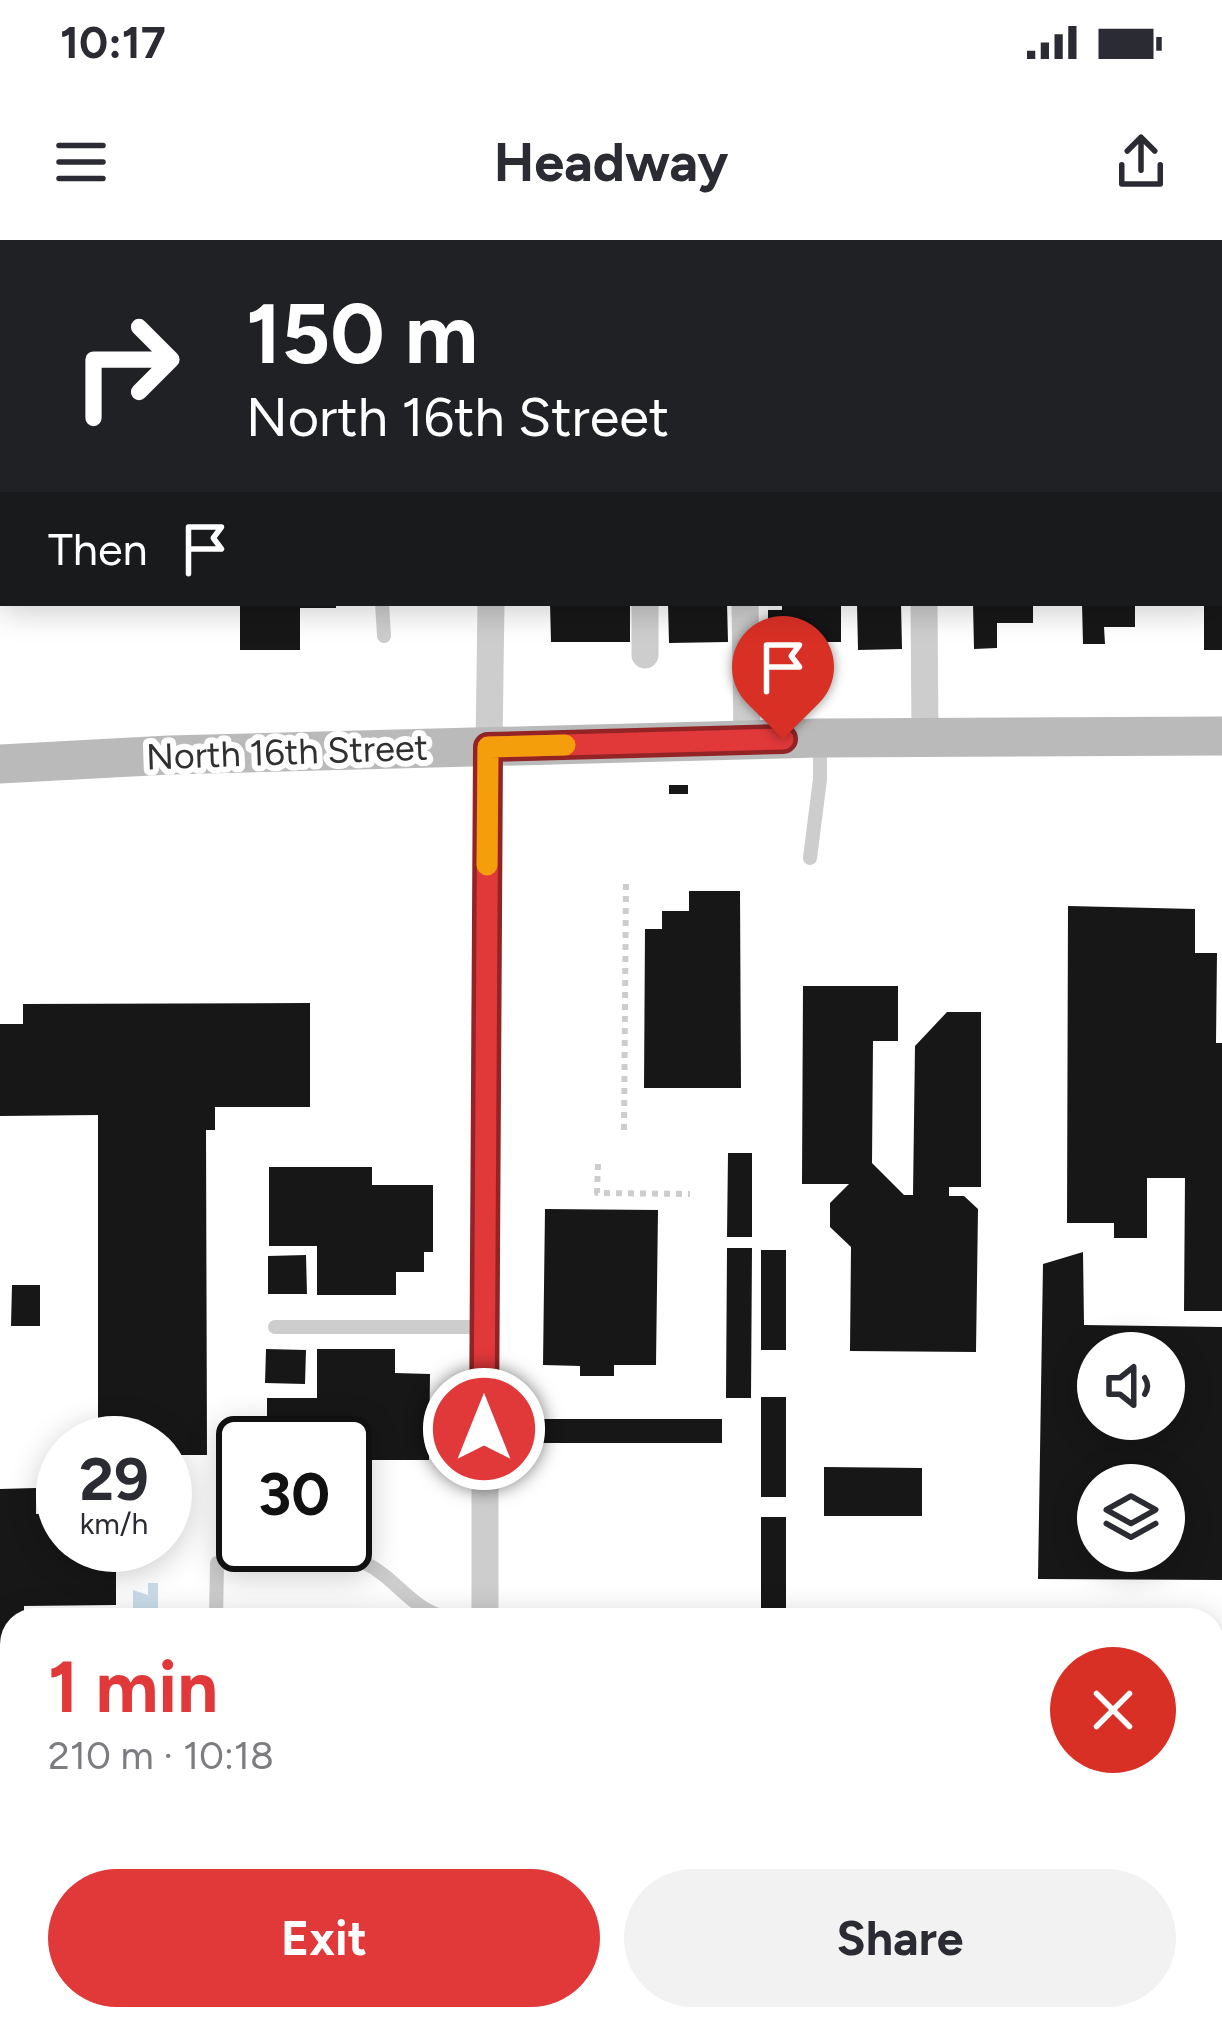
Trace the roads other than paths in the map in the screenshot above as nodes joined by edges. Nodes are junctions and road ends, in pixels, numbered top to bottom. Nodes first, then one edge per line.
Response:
1 (382, 606) edge
2 (491, 606) edge
3 (645, 606) edge
4 (746, 606) edge
5 (924, 606) edge
6 (384, 636) dead end
7 (645, 655) dead end
8 (1222, 736) edge
9 (925, 737) junction
10 (820, 738) junction
11 (747, 740) junction
12 (488, 747) junction
13 (0, 764) edge
14 (810, 858) dead end
15 (275, 1327) dead end
16 (484, 1328) junction
17 (216, 1608) edge
18 (424, 1608) edge
19 (484, 1608) edge

1 - 6 lane
2 - 12 street
3 - 7 street
4 - 11 street
5 - 9 street
8 - 9 main road, North 16th Street
9 - 10 main road, North 16th Street
10 - 11 main road, North 16th Street
10 - 14 lane
11 - 12 main road, North 16th Street
12 - 13 main road, North 16th Street
12 - 16 street
15 - 16 lane
16 - 19 street
17 - 18 lane

